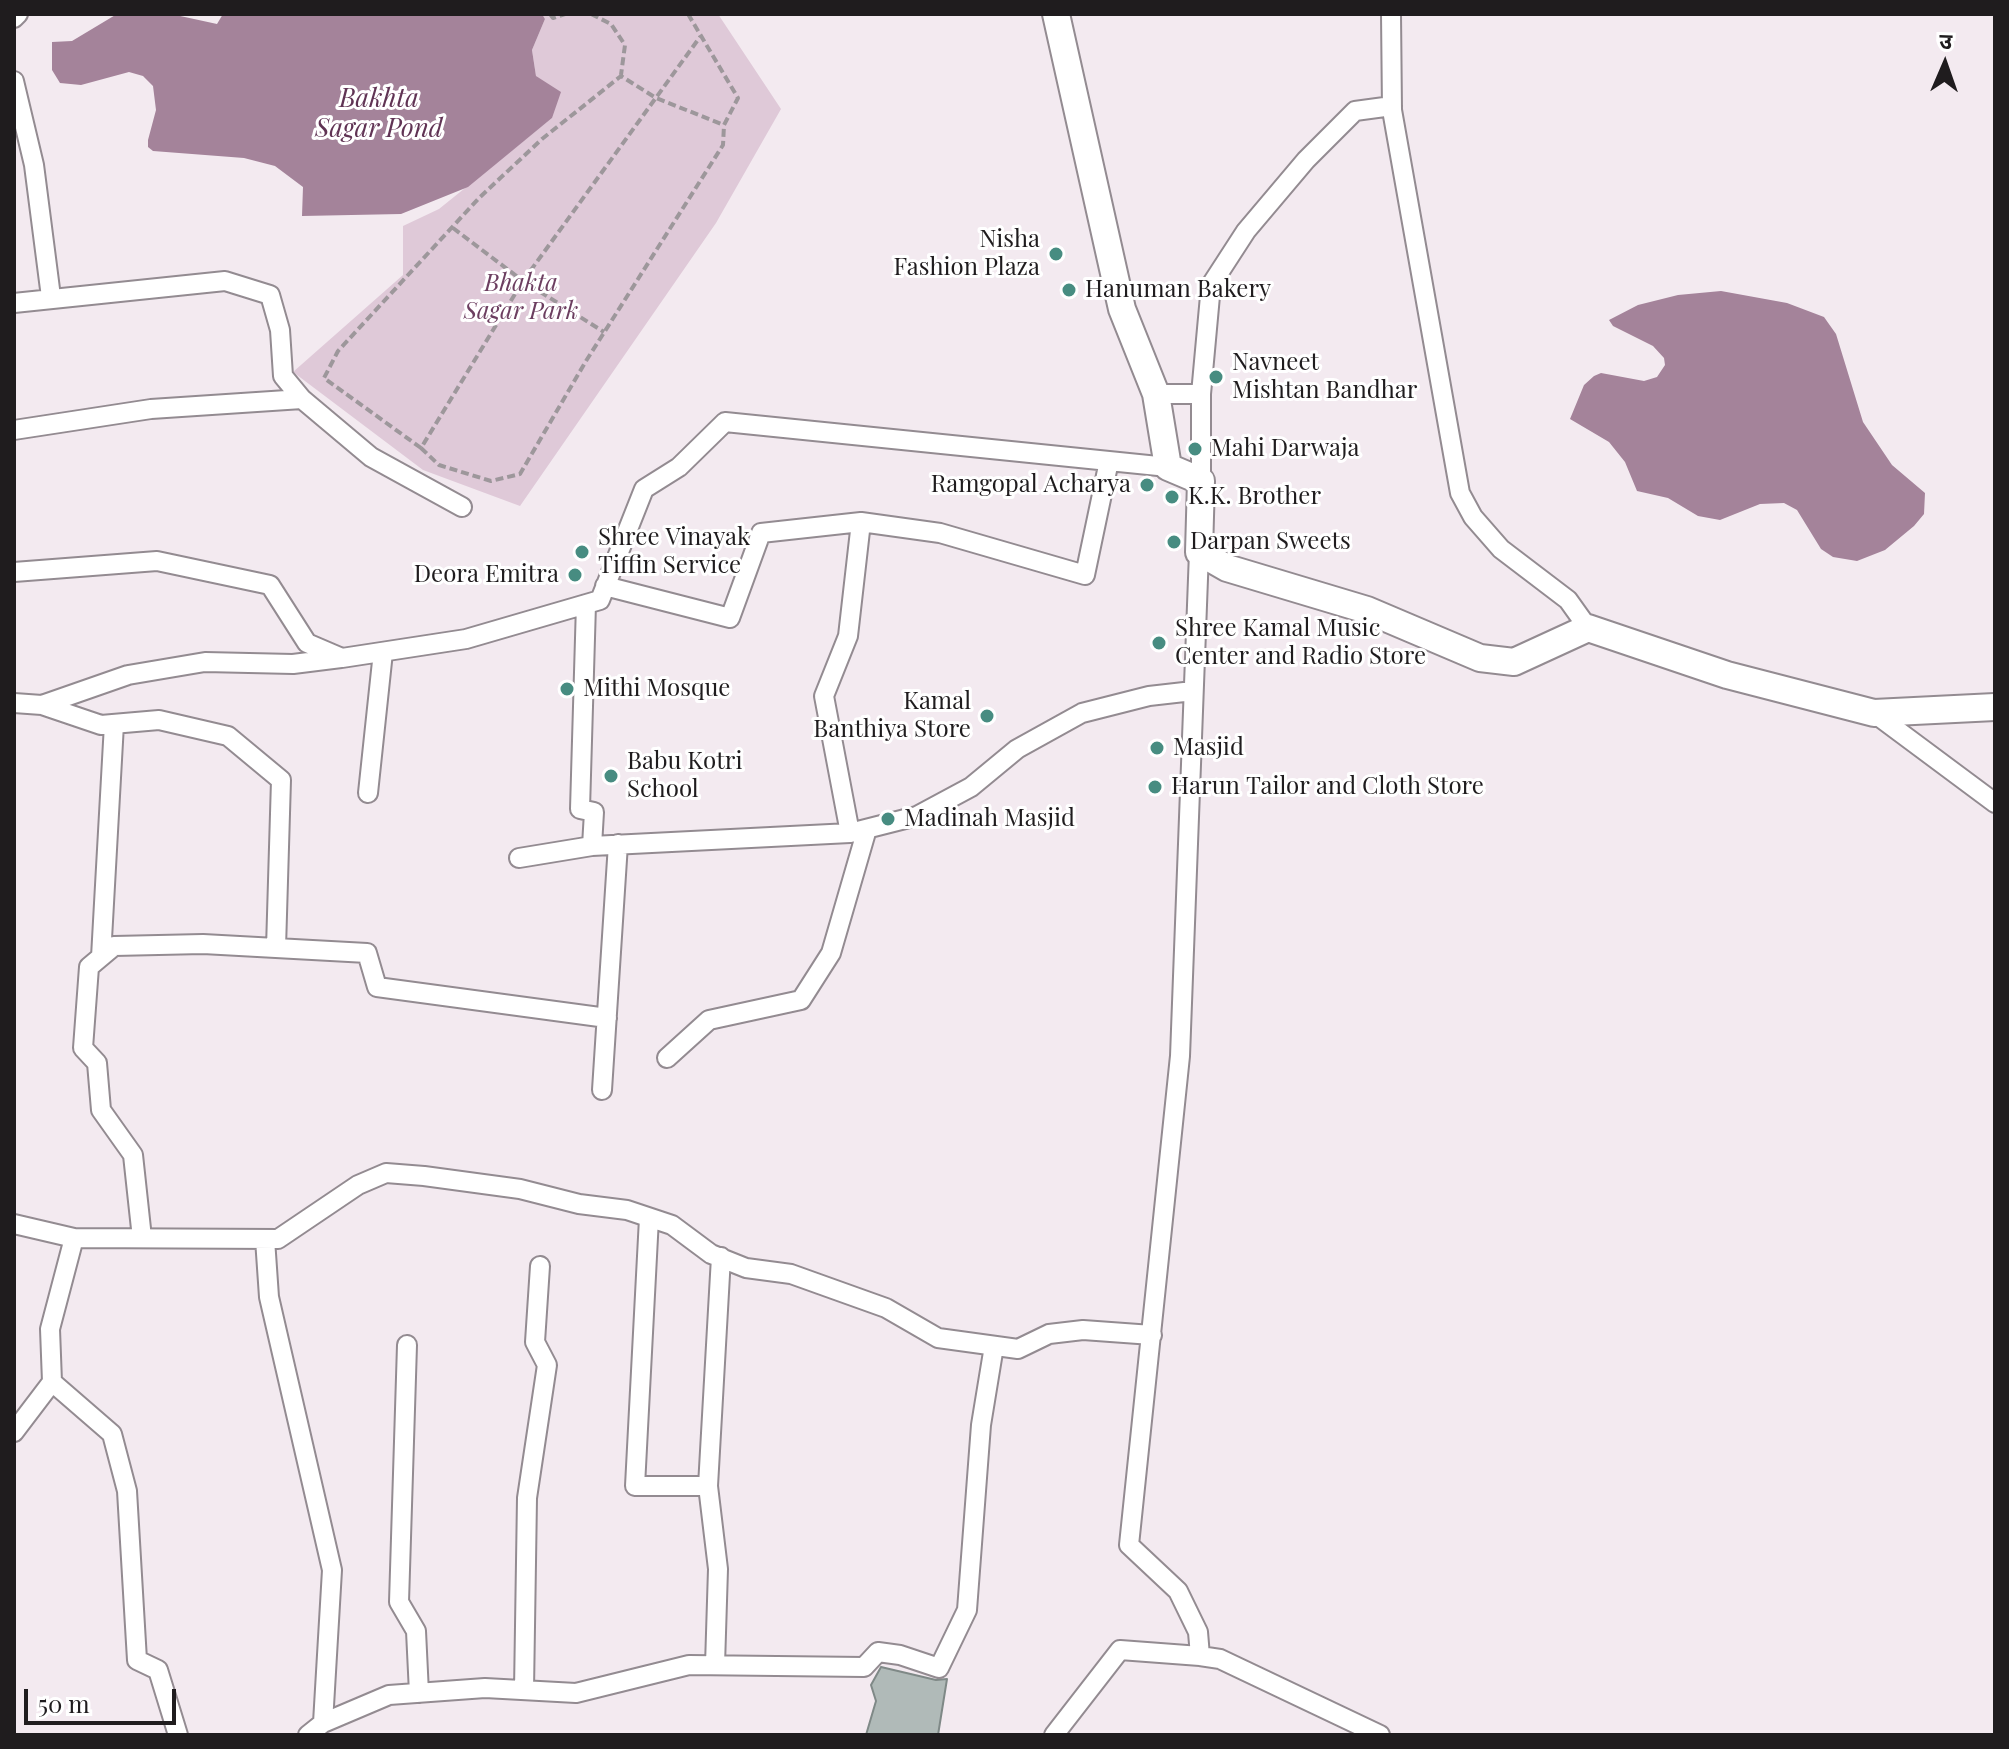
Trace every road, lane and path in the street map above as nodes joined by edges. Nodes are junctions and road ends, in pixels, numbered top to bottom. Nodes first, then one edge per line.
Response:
1 (18, 14) edge
2 (550, 14) edge
3 (565, 14) edge
4 (591, 14) edge
5 (688, 14) edge
6 (1056, 14) edge
7 (1391, 14) edge
8 (14, 18) edge
9 (700, 37) junction
10 (621, 76) junction
11 (14, 81) edge
12 (656, 98) junction
13 (1392, 106) junction
14 (724, 125) junction
15 (453, 228) junction
16 (523, 281) junction
17 (51, 297) junction
18 (14, 303) edge
19 (604, 332) junction
20 (1156, 394) junction
21 (1201, 394) junction
22 (302, 399) junction
23 (14, 430) edge
24 (421, 448) junction
25 (1109, 461) junction
26 (1168, 467) junction
27 (1201, 481) junction
28 (462, 507) dead end
29 (861, 522) junction
30 (1199, 552) junction
31 (14, 572) edge
32 (605, 586) junction
33 (586, 604) junction
34 (1588, 628) junction
35 (383, 652) junction
36 (342, 658) junction
37 (1193, 691) junction
38 (14, 703) edge
39 (42, 705) junction
40 (1995, 707) edge
41 (1874, 713) junction
42 (114, 724) junction
43 (368, 793) dead end
44 (1995, 803) edge
45 (858, 831) junction
46 (618, 844) junction
47 (592, 846) junction
48 (519, 858) dead end
49 (276, 948) junction
50 (101, 957) junction
51 (607, 1018) junction
52 (667, 1058) dead end
53 (602, 1090) dead end
54 (649, 1218) junction
55 (14, 1224) edge
56 (74, 1238) junction
57 (142, 1238) junction
58 (265, 1239) junction
59 (721, 1257) junction
60 (540, 1266) dead end
61 (1152, 1335) junction
62 (407, 1345) dead end
63 (994, 1346) junction
64 (52, 1382) junction
65 (14, 1432) edge
66 (708, 1486) junction
67 (1200, 1656) junction
68 (715, 1665) junction
69 (524, 1690) junction
70 (419, 1693) junction
71 (323, 1723) junction
72 (178, 1735) edge
73 (308, 1735) edge
74 (1054, 1735) edge
75 (1380, 1735) edge

1 - 8 street
2 - 3 path
4 - 10 path
5 - 9 path
6 - 20 street
7 - 13 street
9 - 12 path
9 - 14 path
10 - 12 path
10 - 15 path
11 - 17 street
12 - 14 path
12 - 16 path
13 - 21 street
13 - 34 street
14 - 19 path
15 - 16 path
15 - 24 path
16 - 19 path
16 - 24 path
17 - 18 street
17 - 22 street
19 - 24 path
20 - 21 street
20 - 26 street
21 - 27 street
22 - 23 street
22 - 28 street
25 - 26 street
25 - 29 street
25 - 32 street
26 - 27 street
27 - 30 street
29 - 32 street
29 - 45 street
30 - 34 street
30 - 37 street
31 - 36 street
32 - 33 street
33 - 35 street
33 - 47 street
34 - 41 street
35 - 36 street
35 - 43 street
36 - 39 street
37 - 45 street
37 - 61 street
38 - 39 street
39 - 42 street
40 - 41 street
41 - 44 street
42 - 49 street
42 - 50 street
45 - 46 street
45 - 52 street
46 - 47 street
46 - 51 street
47 - 48 street
49 - 50 street
49 - 51 street
50 - 57 street
51 - 53 street
54 - 58 street
54 - 59 street
54 - 66 street
55 - 56 street
56 - 57 street
56 - 64 street
57 - 58 street
58 - 71 street
59 - 63 street
59 - 66 street
60 - 69 street
61 - 63 street
61 - 67 street
62 - 70 street
63 - 68 street
64 - 65 street
64 - 72 street
66 - 68 street
67 - 74 street
67 - 75 street
68 - 69 street
69 - 70 street
70 - 71 street
71 - 73 street

